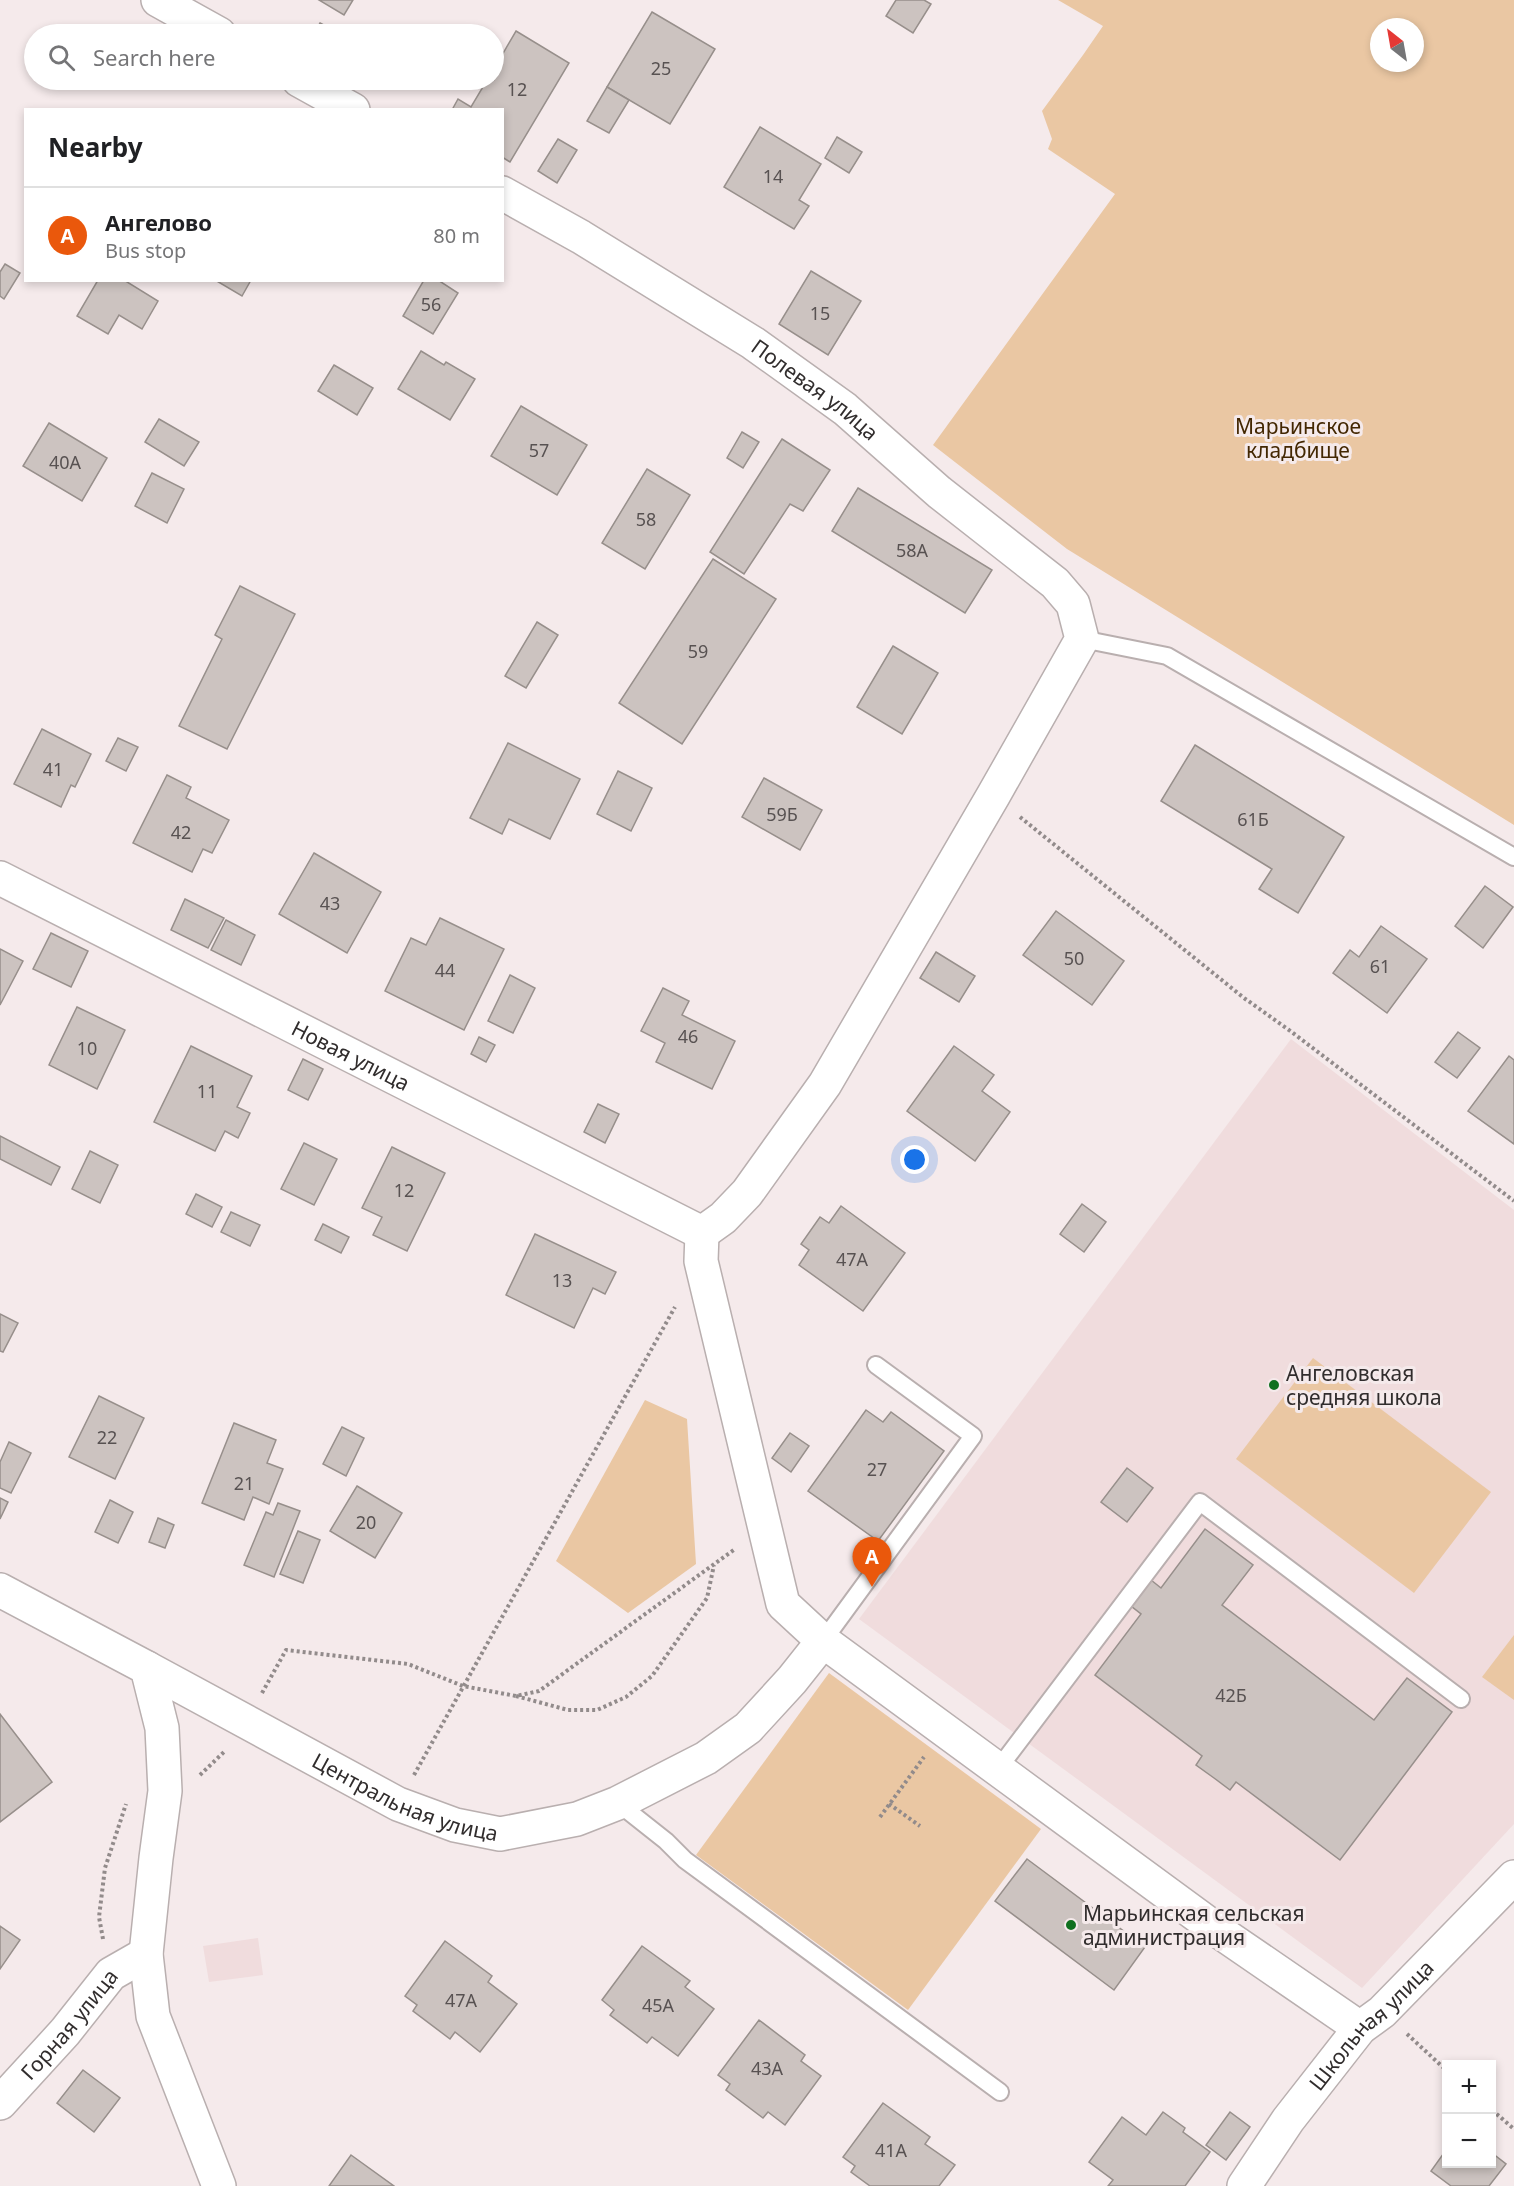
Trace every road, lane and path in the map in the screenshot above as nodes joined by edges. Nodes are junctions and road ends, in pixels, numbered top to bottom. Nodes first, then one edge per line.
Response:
1 (158, 0) edge
2 (201, 24) edge
3 (317, 90) edge
4 (349, 108) edge
5 (504, 194) edge
6 (1082, 639) junction
7 (993, 795) junction
8 (1514, 857) edge
9 (0, 878) edge
10 (1514, 1201) edge
11 (701, 1247) junction
12 (876, 1365) dead end
13 (765, 1528) junction
14 (714, 1564) junction
15 (0, 1590) edge
16 (823, 1641) junction
17 (147, 1668) junction
18 (464, 1686) junction
19 (260, 1696) dead end
20 (516, 1696) junction
21 (1461, 1699) dead end
22 (944, 1730) junction
23 (228, 1747) dead end
24 (998, 1769) junction
25 (198, 1777) dead end
26 (128, 1799) dead end
27 (618, 1803) junction
28 (398, 1804) junction
29 (889, 1804) junction
30 (880, 1817) dead end
31 (920, 1827) dead end
32 (1514, 1877) edge
33 (146, 1954) junction
34 (111, 1974) junction
35 (1371, 2020) junction
36 (1442, 2067) edge
37 (1000, 2092) dead end
38 (0, 2103) edge
39 (1496, 2114) edge
40 (1514, 2129) edge
41 (219, 2186) edge
42 (1244, 2186) edge

1 - 2 street
3 - 4 street
5 - 6 street, Полевая улица
6 - 7 street
6 - 8 lane
7 - 10 path
7 - 11 street
9 - 11 street, Новая улица
11 - 13 street
11 - 18 path
12 - 16 lane
13 - 14 path
13 - 16 street
14 - 20 path
14 - 20 path
15 - 17 street, Центральная улица
16 - 22 street
16 - 27 street, Центральная улица
17 - 28 street, Центральная улица
17 - 33 street
18 - 19 path
18 - 20 path
18 - 28 path
21 - 24 lane
22 - 24 street
22 - 29 path
23 - 25 path
24 - 35 street
26 - 34 path
27 - 28 street, Центральная улица
27 - 37 lane
29 - 30 path
29 - 31 path
32 - 35 street, Школьная улица
33 - 34 street, Горная улица
33 - 41 street
34 - 38 street, Горная улица
35 - 36 path
35 - 42 street, Школьная улица
39 - 40 path

